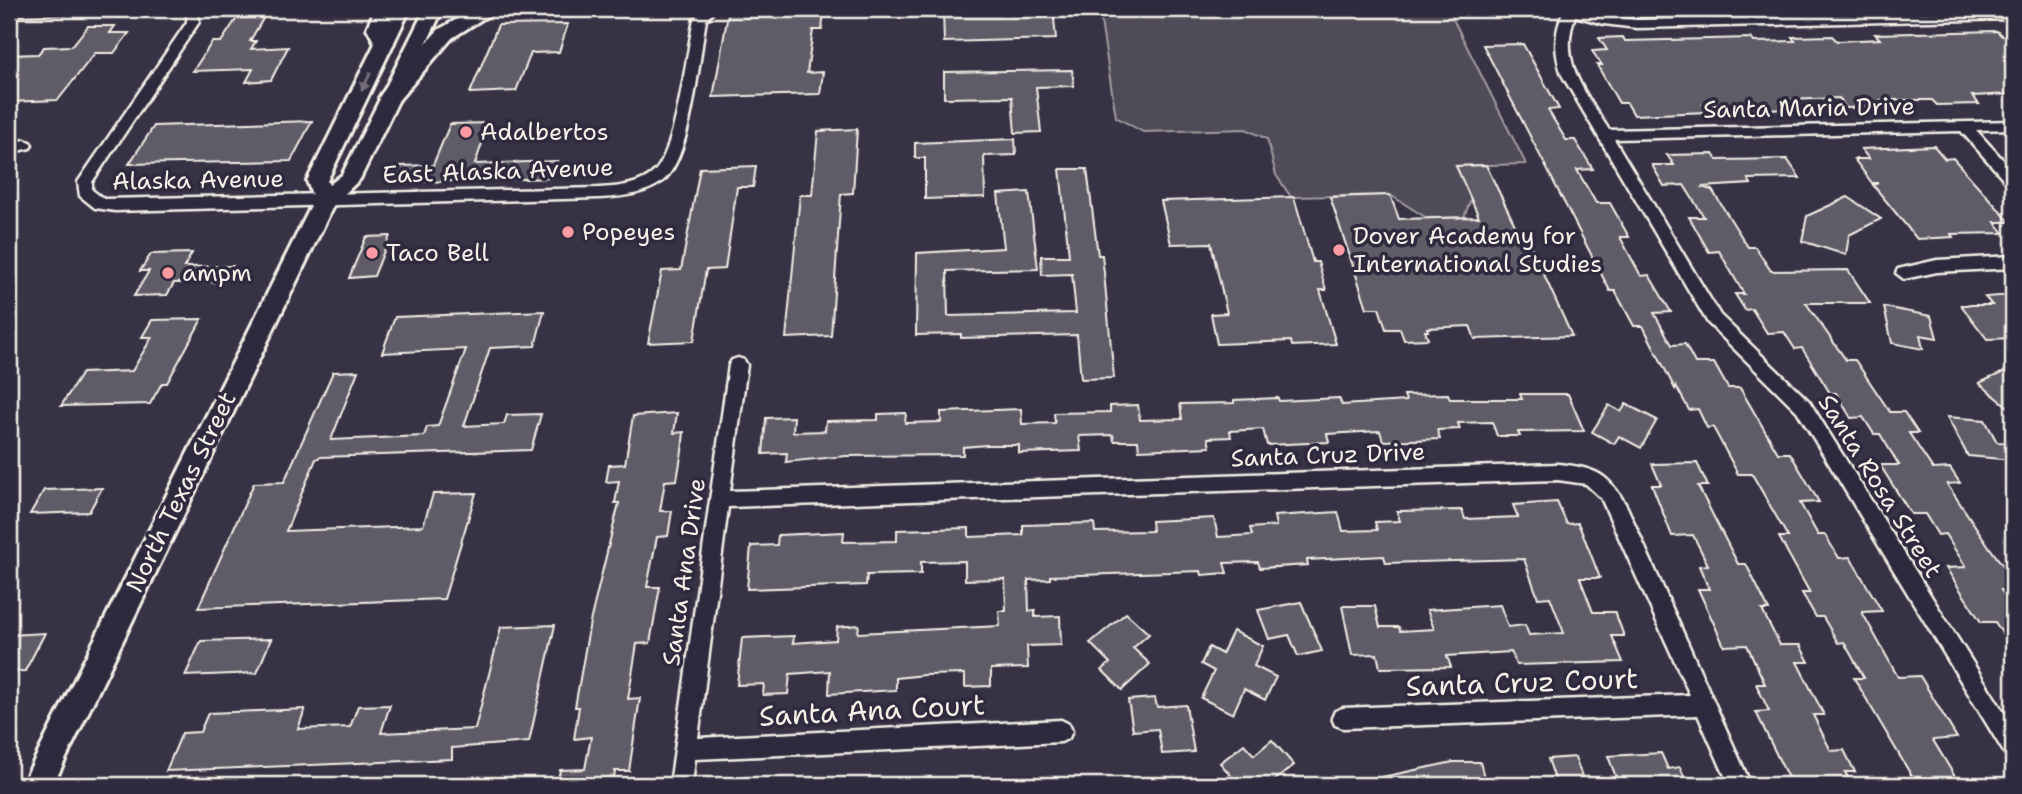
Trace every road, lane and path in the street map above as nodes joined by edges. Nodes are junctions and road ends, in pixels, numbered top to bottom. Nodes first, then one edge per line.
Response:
1 (92, 9) edge
2 (187, 9) edge
3 (384, 9) edge
4 (401, 9) edge
5 (435, 9) edge
6 (488, 9) edge
7 (710, 9) edge
8 (1568, 10) edge
9 (9, 11) edge
10 (2013, 16) edge
11 (384, 43) junction
12 (389, 98) junction
13 (2013, 125) edge
14 (1965, 127) junction
15 (1606, 135) junction
16 (25, 145) dead end
17 (9, 148) edge
18 (2013, 180) edge
19 (325, 200) junction
20 (2013, 262) edge
21 (1904, 273) dead end
22 (738, 366) dead end
23 (721, 499) junction
24 (1703, 705) junction
25 (1342, 718) dead end
26 (1061, 731) dead end
27 (2013, 746) edge
28 (686, 749) junction
29 (37, 785) edge
30 (681, 785) edge
31 (1740, 785) edge

1 - 9 street
2 - 19 street, Alaska Avenue
3 - 11 main road
4 - 11 main road, North Texas Street
5 - 12 main road, North Texas Street
6 - 12 main road
7 - 19 street, East Alaska Avenue
8 - 10 street
8 - 15 street, Santa Rosa Street
11 -> 19 main road, North Texas Street
12 - 19 main road, North Texas Street
13 - 14 street, Santa Maria Drive
14 - 15 street, Santa Maria Drive
14 - 18 street
15 - 27 street, Santa Rosa Street
16 - 17 street
19 - 29 main road, North Texas Street
20 - 21 street
22 - 23 street, Santa Ana Drive
23 - 24 street, Santa Cruz Drive
23 - 28 street, Santa Ana Drive
24 - 25 street, Santa Cruz Court
24 - 31 street, Santa Cruz Drive
26 - 28 street, Santa Ana Court
28 - 30 street, Santa Ana Drive

